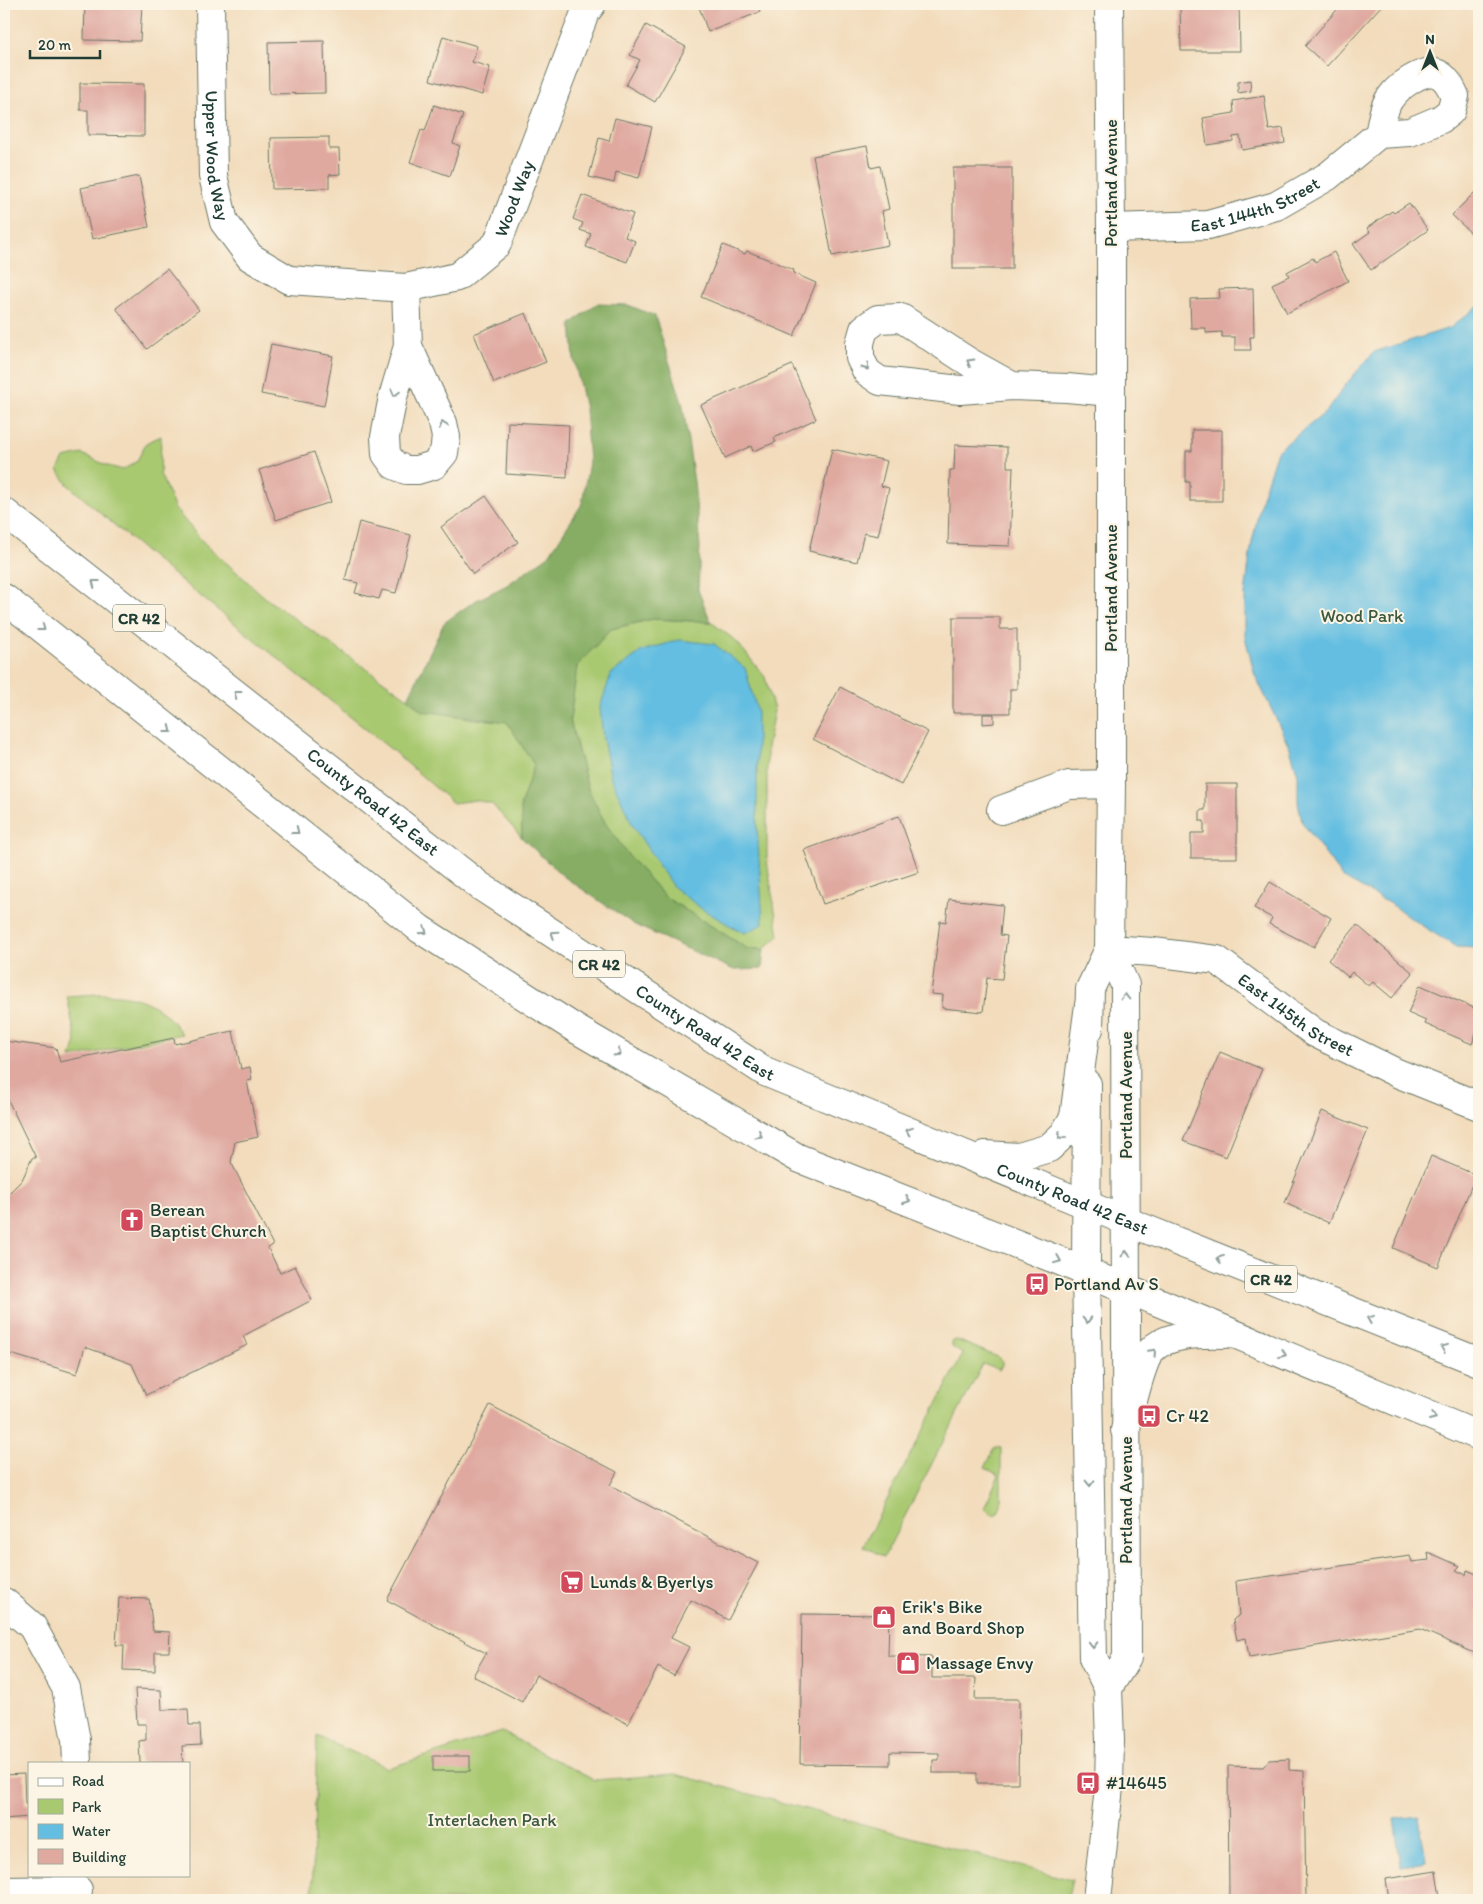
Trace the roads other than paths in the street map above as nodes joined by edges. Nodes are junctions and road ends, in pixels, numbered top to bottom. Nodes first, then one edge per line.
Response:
1 (210, 4) edge
2 (592, 4) edge
3 (1109, 4) edge
4 (1380, 134) dead end
5 (1111, 228) junction
6 (406, 288) junction
7 (408, 346) dead end
8 (1012, 386) junction
9 (1111, 392) junction
10 (4, 512) edge
11 (4, 598) edge
12 (1111, 784) junction
13 (1001, 810) dead end
14 (1109, 949) junction
15 (1089, 1005) junction
16 (1479, 1106) edge
17 (954, 1150) junction
18 (1087, 1205) junction
19 (1126, 1221) junction
20 (1086, 1271) junction
21 (1125, 1287) junction
22 (1238, 1335) junction
23 (1479, 1362) edge
24 (1125, 1430) junction
25 (1479, 1436) edge
26 (4, 1602) edge
27 (1108, 1688) junction
28 (77, 1762) edge
29 (78, 1889) edge
30 (4, 1891) edge
31 (1097, 1900) edge

1 - 6 main road, Upper Wood Way
2 - 6 main road, Wood Way
3 - 5 main road, Portland Avenue
4 - 5 main road, East 144th Street
5 - 9 main road, Portland Avenue
6 - 7 main road
8 -> 8 main road
8 - 9 main road
9 - 12 main road, Portland Avenue
17 -> 10 main road, County Road 42 East / CR 42
11 -> 20 main road
12 - 13 main road
12 - 14 main road, Portland Avenue
14 - 15 main road, Portland Avenue
14 - 16 main road, East 145th Street
19 -> 14 main road, Portland Avenue
15 -> 17 main road
15 - 18 main road, Portland Avenue
17 - 18 main road, County Road 42 East / CR 42
18 - 19 main road, County Road 42 East / CR 42
18 - 20 main road, Portland Avenue
21 -> 19 main road, Portland Avenue
23 -> 19 main road, County Road 42 East / CR 42
20 - 21 main road
20 -> 27 main road, Portland Avenue
21 - 22 main road
21 - 24 main road, Portland Avenue
24 -> 22 main road
22 -> 25 main road
24 - 27 main road, Portland Avenue
26 - 28 main road
27 - 31 main road, Portland Avenue
29 - 30 main road

